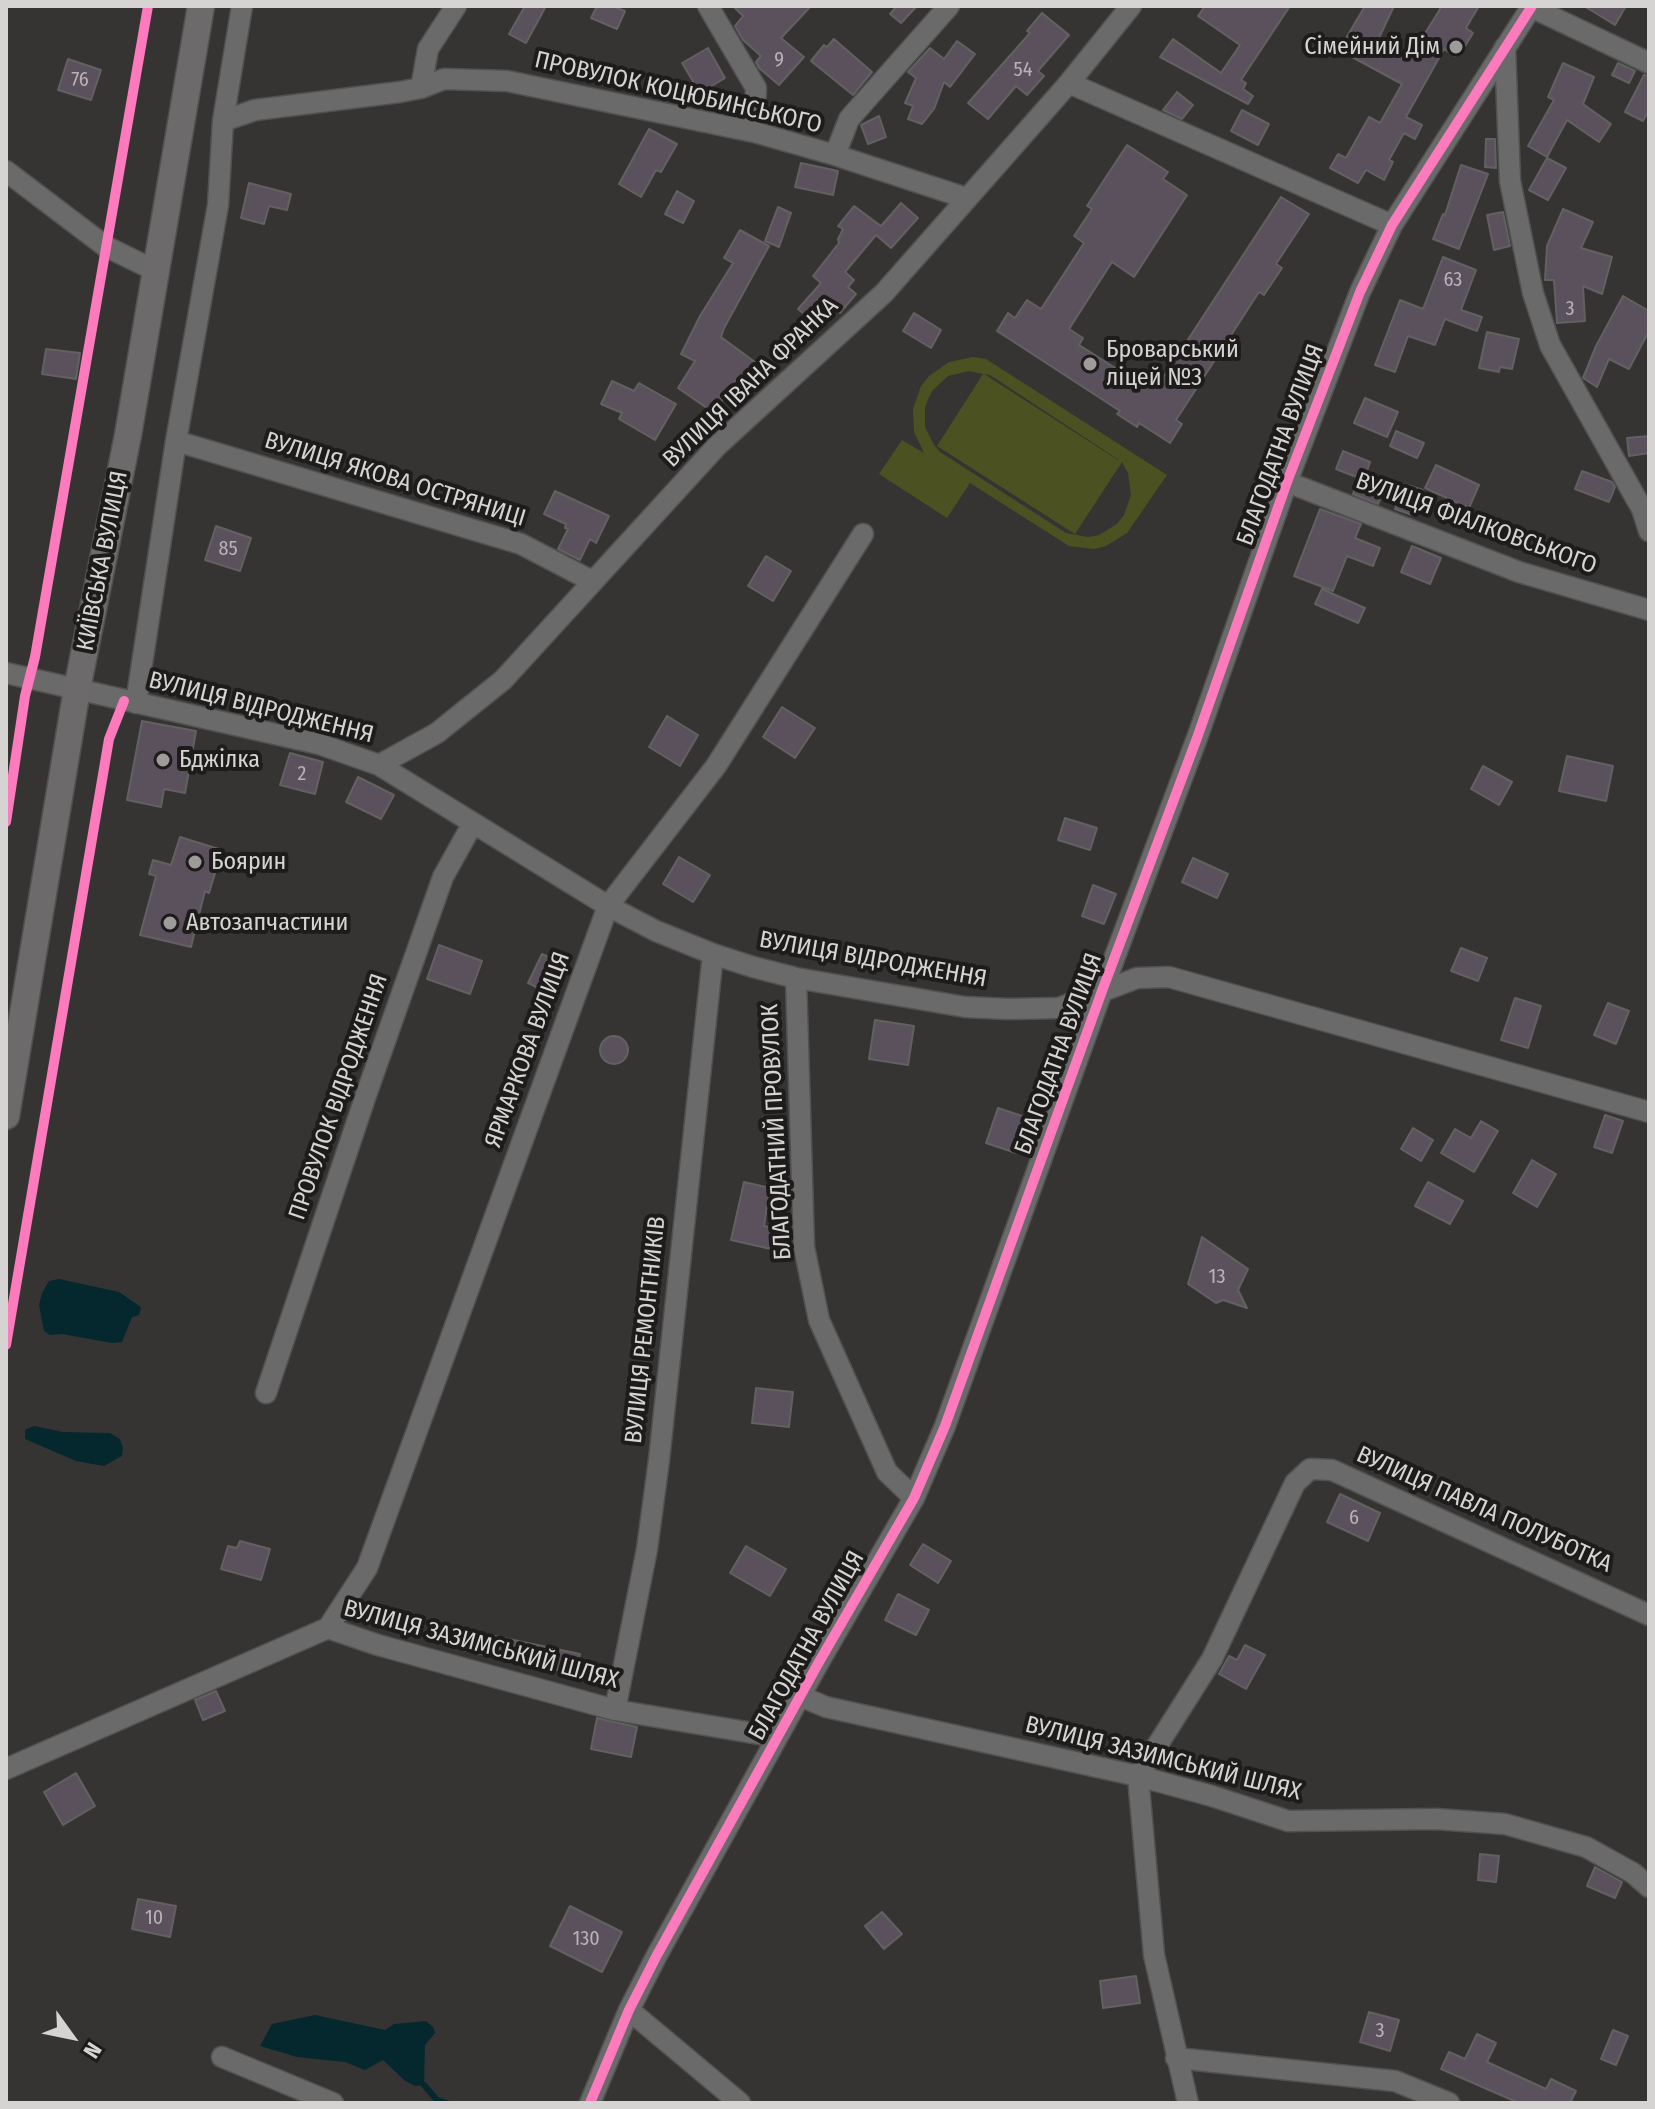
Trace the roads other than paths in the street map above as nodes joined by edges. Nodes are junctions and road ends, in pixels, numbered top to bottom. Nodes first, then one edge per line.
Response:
1 (201, 6) edge
2 (242, 6) edge
3 (456, 6) edge
4 (708, 6) edge
5 (949, 6) edge
6 (1131, 6) edge
7 (1531, 6) edge
8 (1505, 47) junction
9 (1649, 63) edge
10 (1069, 83) junction
11 (421, 88) junction
12 (223, 121) junction
13 (754, 132) junction
14 (835, 155) junction
15 (6, 171) edge
16 (966, 198) junction
17 (1392, 225) junction
18 (156, 271) junction
19 (176, 441) junction
20 (1287, 482) junction
21 (1649, 531) edge
22 (863, 534) dead end
23 (592, 581) junction
24 (1649, 610) edge
25 (6, 673) edge
26 (77, 689) junction
27 (136, 703) junction
28 (379, 765) junction
29 (473, 823) junction
30 (608, 906) junction
31 (713, 954) junction
32 (796, 978) junction
33 (1102, 991) junction
34 (7, 1108) edge
35 (1649, 1112) edge
36 (266, 1393) dead end
37 (914, 1498) junction
38 (1649, 1615) edge
39 (328, 1628) junction
40 (800, 1696) junction
41 (615, 1710) junction
42 (777, 1737) junction
43 (6, 1769) edge
44 (1138, 1776) junction
45 (1649, 1887) edge
46 (629, 2010) junction
47 (222, 2057) dead end
48 (1176, 2058) junction
49 (333, 2103) edge
50 (590, 2103) edge
51 (740, 2103) edge
52 (1188, 2103) edge
53 (1449, 2103) edge

1 - 18 main road, КИЇВСЬКА ВУЛИЦЯ
2 - 12 street
3 - 11 street
4 - 13 street
5 - 14 street
6 - 10 street, ВУЛИЦЯ ІВАНА ФРАНКА
7 - 8 street, БЛАГОДАТНА ВУЛИЦЯ
7 - 9 street
8 - 17 street, БЛАГОДАТНА ВУЛИЦЯ
8 - 21 street
10 - 16 street, ВУЛИЦЯ ІВАНА ФРАНКА
10 - 17 street
11 - 12 street, ПРОВУЛОК КОЦЮБИНСЬКОГО
11 - 13 street, ПРОВУЛОК КОЦЮБИНСЬКОГО
12 - 19 street
13 - 14 street, ПРОВУЛОК КОЦЮБИНСЬКОГО
14 - 16 street, ПРОВУЛОК КОЦЮБИНСЬКОГО
15 - 18 street
16 - 23 street, ВУЛИЦЯ ІВАНА ФРАНКА
17 - 20 street, БЛАГОДАТНА ВУЛИЦЯ
18 - 26 main road, КИЇВСЬКА ВУЛИЦЯ
19 - 23 street, ВУЛИЦЯ ЯКОВА ОСТРЯНИЦІ
19 - 27 street
20 - 24 street, ВУЛИЦЯ ФІАЛКОВСЬКОГО
20 - 33 street, БЛАГОДАТНА ВУЛИЦЯ
22 - 30 street, ЯРМАРКОВА ВУЛИЦЯ
23 - 28 street, ВУЛИЦЯ ІВАНА ФРАНКА
25 - 26 street, ВУЛИЦЯ ВІДРОДЖЕННЯ
26 - 27 street, ВУЛИЦЯ ВІДРОДЖЕННЯ
26 - 34 main road, КИЇВСЬКА ВУЛИЦЯ
27 - 28 street, ВУЛИЦЯ ВІДРОДЖЕННЯ
28 - 29 street, ВУЛИЦЯ ВІДРОДЖЕННЯ
29 - 30 street, ВУЛИЦЯ ВІДРОДЖЕННЯ
29 - 36 street, ПРОВУЛОК ВІДРОДЖЕННЯ
30 - 31 street, ВУЛИЦЯ ВІДРОДЖЕННЯ
30 - 39 street, ЯРМАРКОВА ВУЛИЦЯ
31 - 32 street, ВУЛИЦЯ ВІДРОДЖЕННЯ
31 - 41 street, ВУЛИЦЯ РЕМОНТНИКІВ
32 - 33 street, ВУЛИЦЯ ВІДРОДЖЕННЯ
32 - 37 street, БЛАГОДАТНИЙ ПРОВУЛОК
33 - 35 street, ВУЛИЦЯ ВІДРОДЖЕННЯ
33 - 37 street, БЛАГОДАТНА ВУЛИЦЯ
37 - 40 street, БЛАГОДАТНА ВУЛИЦЯ
38 - 44 street, ВУЛИЦЯ ПАВЛА ПОЛУБОТКА
39 - 41 street, ВУЛИЦЯ ЗАЗИМСЬКИЙ ШЛЯХ
39 - 43 street, ВУЛИЦЯ ЗАЗИМСЬКИЙ ШЛЯХ
40 - 42 street, БЛАГОДАТНА ВУЛИЦЯ
40 - 44 street, ВУЛИЦЯ ЗАЗИМСЬКИЙ ШЛЯХ
41 - 42 street, ВУЛИЦЯ ЗАЗИМСЬКИЙ ШЛЯХ
42 - 46 street, БЛАГОДАТНА ВУЛИЦЯ
44 - 45 street, ВУЛИЦЯ ЗАЗИМСЬКИЙ ШЛЯХ
44 - 48 street
46 - 50 street, БЛАГОДАТНА ВУЛИЦЯ
46 - 51 street
47 - 49 street
48 - 52 street
48 - 53 street

